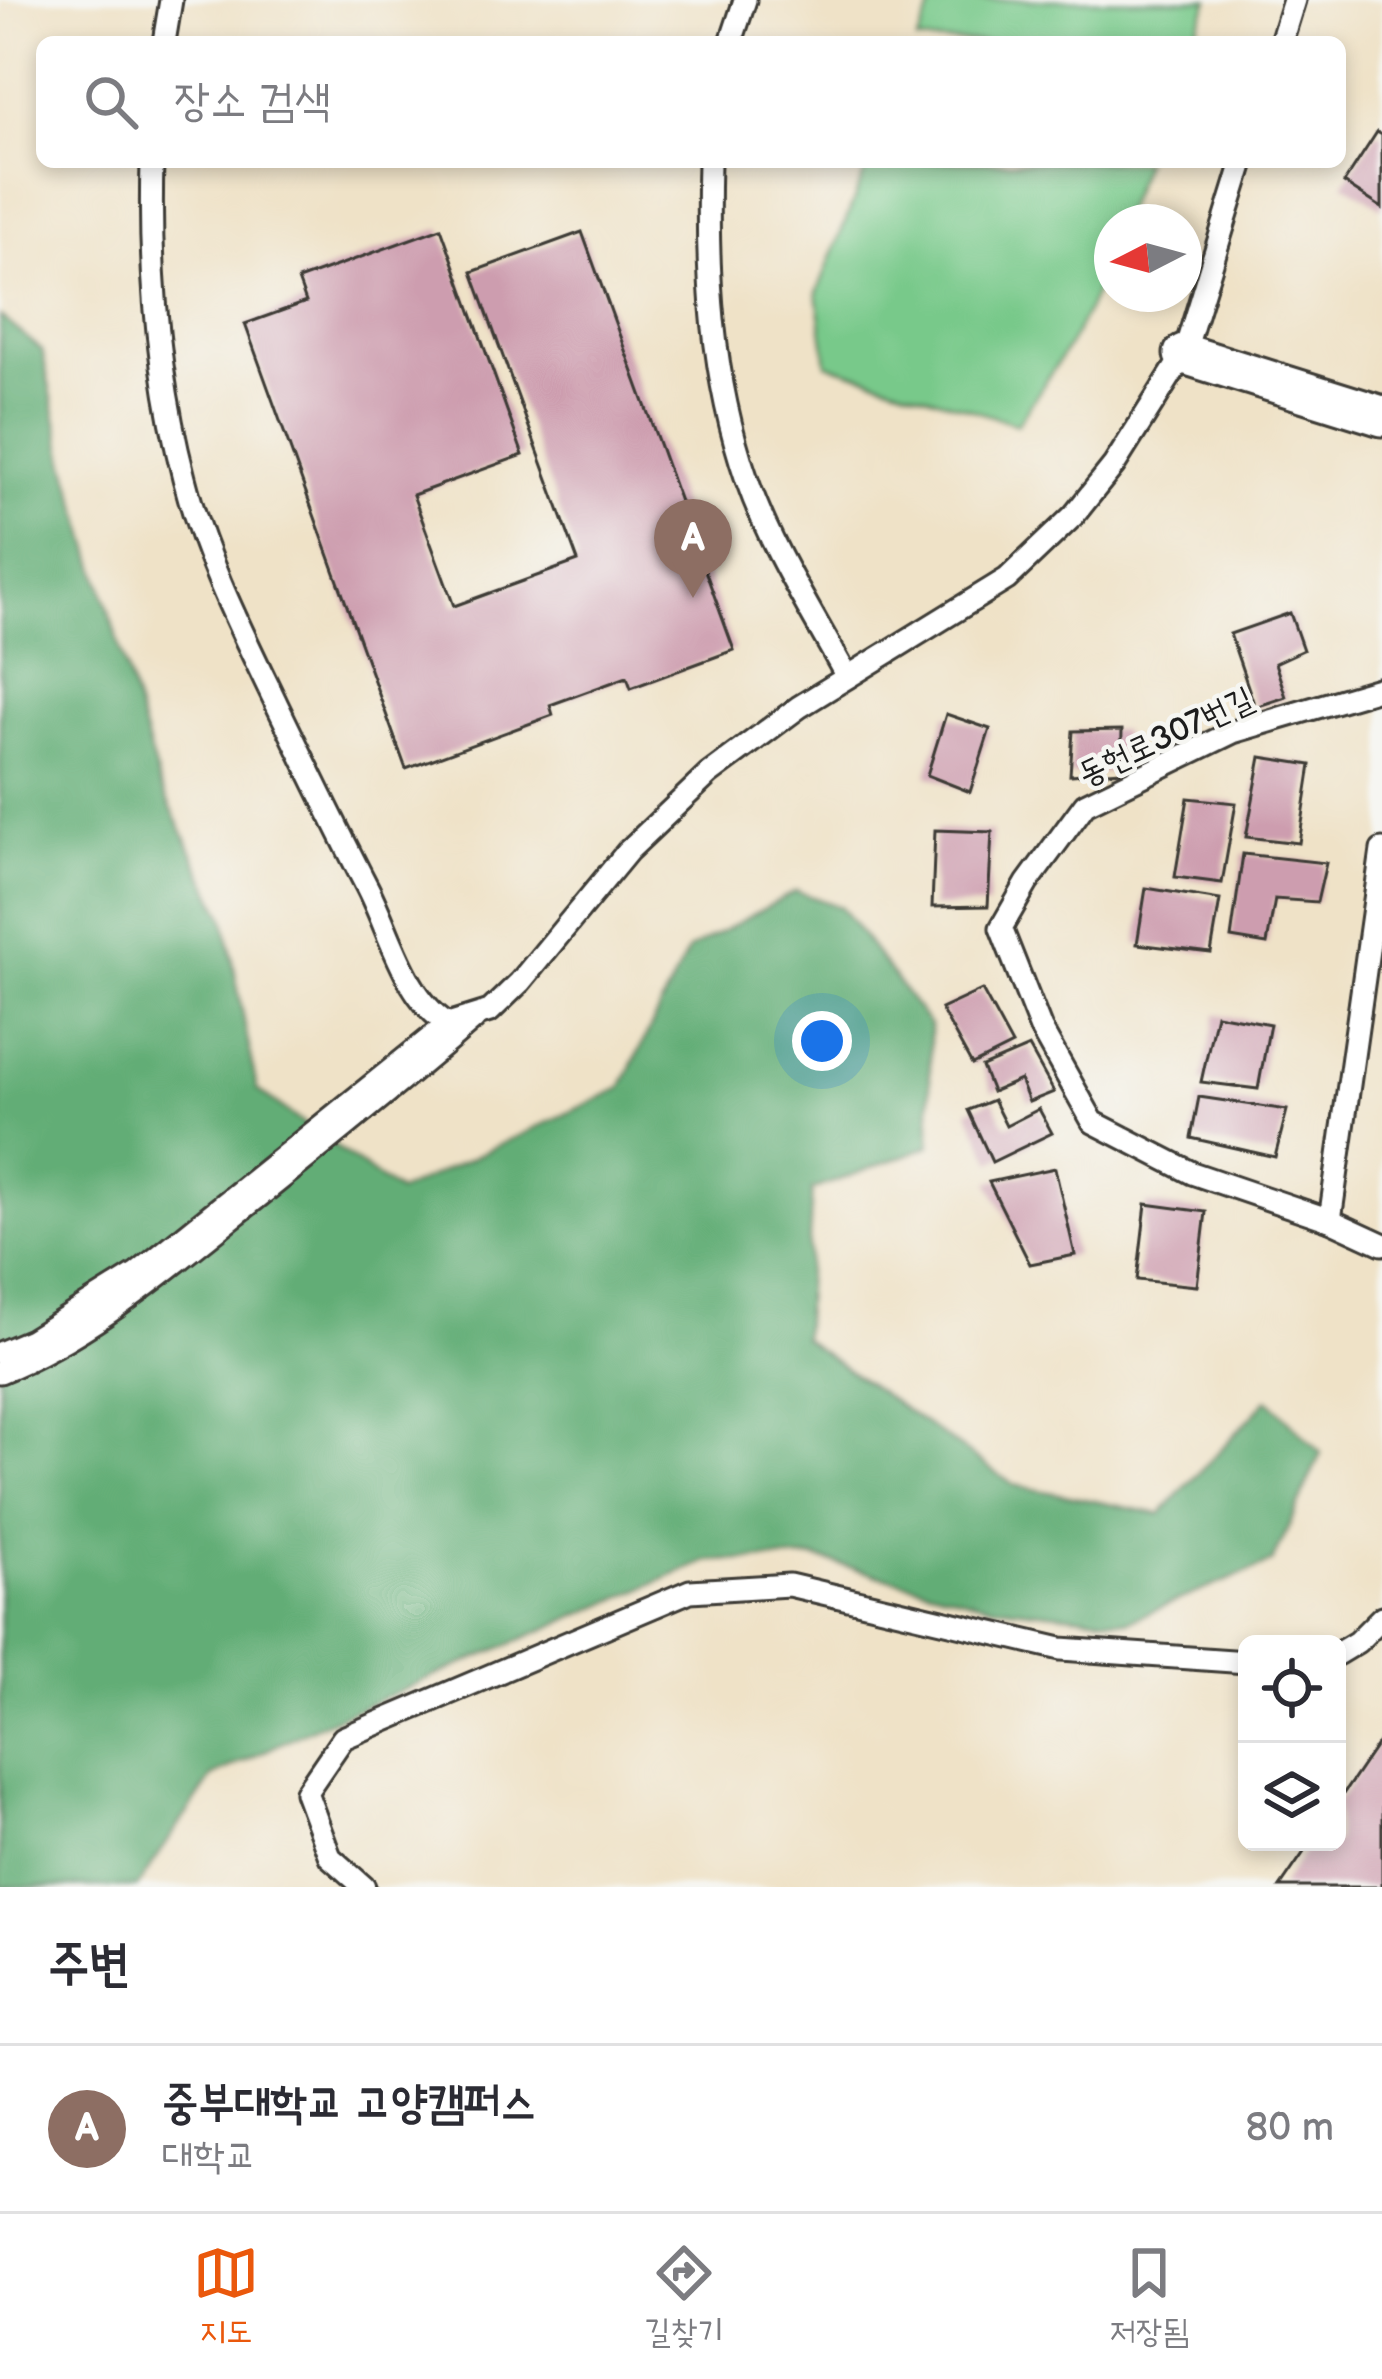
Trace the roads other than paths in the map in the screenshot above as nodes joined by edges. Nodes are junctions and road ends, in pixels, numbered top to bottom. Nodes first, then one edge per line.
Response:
1 (171, 0) edge
2 (745, 0) edge
3 (1294, 0) edge
4 (165, 36) edge
5 (733, 36) edge
6 (1283, 36) edge
7 (152, 168) edge
8 (709, 168) edge
9 (1242, 168) edge
10 (1184, 353) junction
11 (1382, 416) edge
12 (847, 677) junction
13 (1382, 688) edge
14 (1382, 850) edge
15 (476, 1018) junction
16 (448, 1024) junction
17 (1330, 1220) junction
18 (1382, 1244) edge
19 (0, 1353) edge
20 (0, 1372) edge
21 (1382, 1617) edge
22 (1346, 1649) edge
23 (1238, 1661) edge
24 (364, 1887) edge

1 - 4 lane
2 - 5 lane
3 - 6 lane
7 - 16 lane
8 - 12 lane
9 - 10 lane
10 - 11 street
10 - 12 lane
12 - 15 lane
13 - 17 lane, 동헌로307번길
14 - 17 lane
15 - 16 lane
15 - 20 lane
16 - 19 lane
17 - 18 lane, 동헌로307번길
21 - 22 lane
23 - 24 lane

